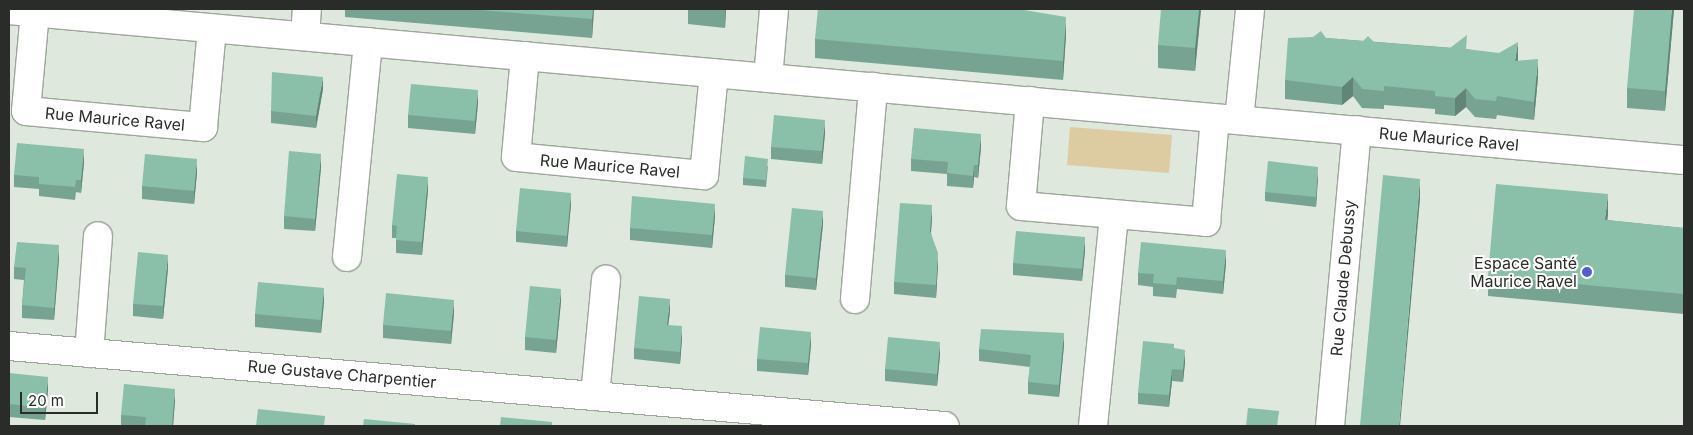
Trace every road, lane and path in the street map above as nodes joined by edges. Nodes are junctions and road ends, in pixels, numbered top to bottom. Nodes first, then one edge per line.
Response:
1 (307, 9) edge
2 (774, 9) edge
3 (1250, 9) edge
4 (22, 11) edge
5 (186, 17) edge
6 (212, 28) junction
7 (304, 36) junction
8 (368, 42) junction
9 (525, 56) junction
10 (714, 73) junction
11 (768, 78) junction
12 (873, 87) junction
13 (1030, 101) junction
14 (1227, 119) junction
15 (1357, 130) junction
16 (1684, 160) edge
17 (1114, 215) junction
18 (98, 236) dead end
19 (347, 257) dead end
20 (606, 280) dead end
21 (856, 299) dead end
22 (9, 346) edge
23 (89, 352) junction
24 (595, 396) junction
25 (945, 426) edge
26 (1093, 426) edge
27 (1330, 426) edge

1 - 7 street
2 - 11 street
3 - 14 street
4 - 5 street, Rue Maurice Ravel
4 - 6 street, Rue Maurice Ravel
5 - 6 street, Rue Maurice Ravel
6 - 7 street, Rue Maurice Ravel
7 - 8 street, Rue Maurice Ravel
8 - 9 street, Rue Maurice Ravel
8 - 19 street
9 - 10 street, Rue Maurice Ravel
9 - 10 street, Rue Maurice Ravel
10 - 11 street, Rue Maurice Ravel
11 - 12 street, Rue Maurice Ravel
12 - 13 street, Rue Maurice Ravel
12 - 21 street
13 - 14 street, Rue Maurice Ravel
13 - 17 street
14 - 15 street, Rue Maurice Ravel
14 - 17 street
15 - 16 street, Rue Maurice Ravel
15 - 27 street, Rue Claude Debussy
17 - 26 street
18 - 23 street
20 - 24 street
22 - 23 street, Rue Gustave Charpentier
23 - 24 street, Rue Gustave Charpentier
24 - 25 street, Rue Gustave Charpentier

